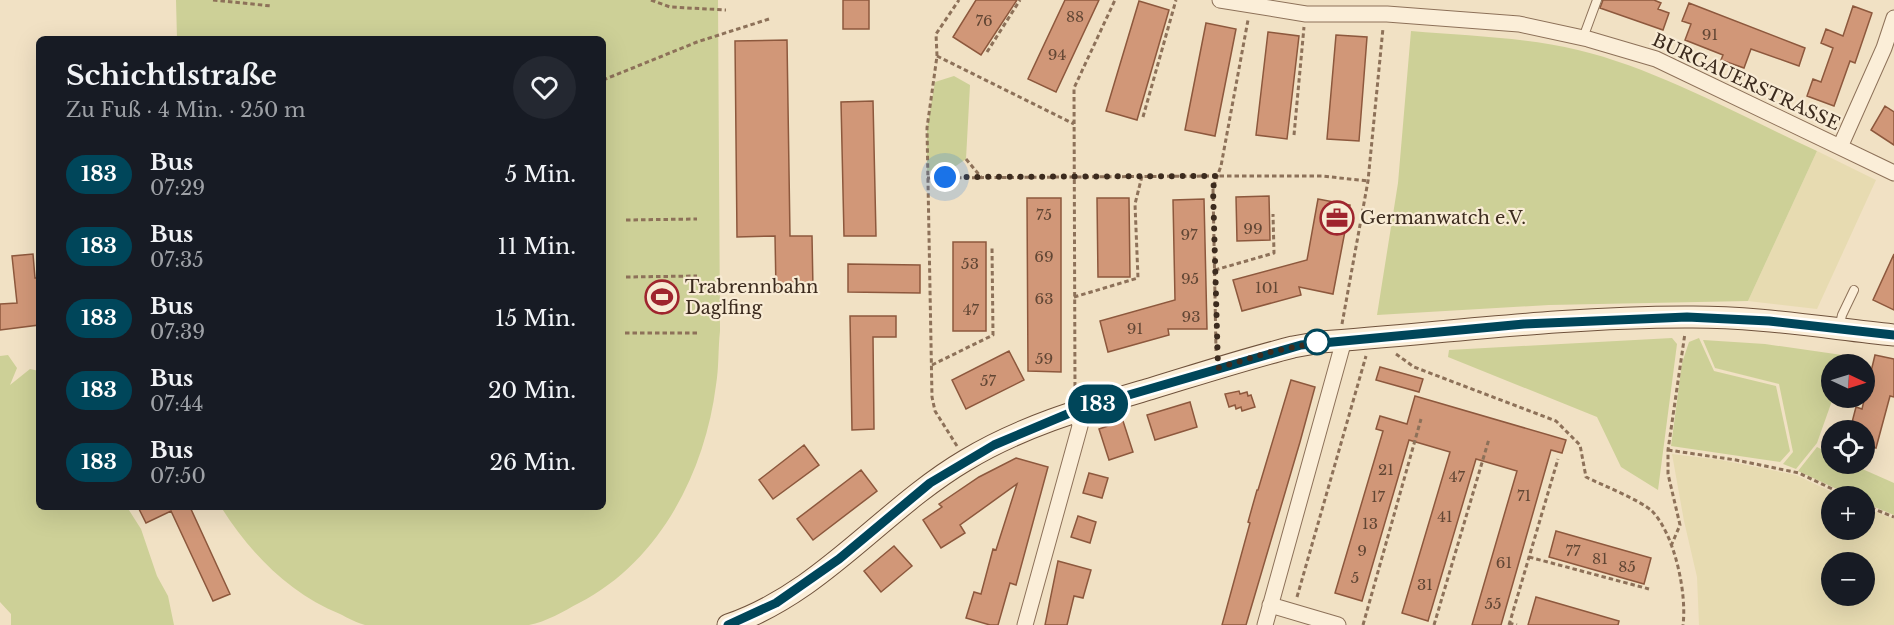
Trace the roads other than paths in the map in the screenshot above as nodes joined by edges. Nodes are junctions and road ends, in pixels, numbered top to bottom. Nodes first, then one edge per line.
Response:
1 (1220, 0) edge
2 (1597, 0) edge
3 (1389, 7) edge
4 (1894, 18) edge
5 (1583, 38) junction
6 (1840, 147) junction
7 (1894, 173) edge
8 (1854, 290) dead end
9 (1839, 329) junction
10 (1343, 333) junction
11 (1894, 335) edge
12 (1077, 410) junction
13 (1270, 605) junction
14 (728, 625) edge
15 (1025, 625) edge
16 (1265, 625) edge
17 (1338, 625) edge

1 - 3 street, BURGAUERSTRASSE
2 - 5 lane
3 - 5 street, BURGAUERSTRASSE
4 - 6 street
5 - 6 street, BURGAUERSTRASSE
6 - 7 street, BURGAUERSTRASSE
8 - 9 lane
9 - 10 street
9 - 11 street
10 - 12 street
10 - 13 street
12 - 14 street
12 - 15 street
13 - 16 street
13 - 17 street

